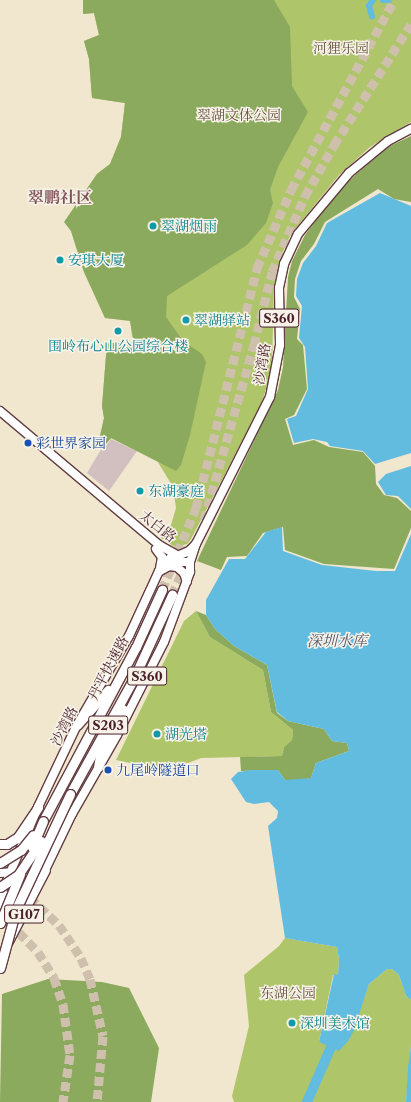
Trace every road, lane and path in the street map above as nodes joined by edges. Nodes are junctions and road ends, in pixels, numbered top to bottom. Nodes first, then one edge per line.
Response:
1 (411, 129) edge
2 (0, 411) edge
3 (0, 417) edge
4 (78, 480) junction
5 (124, 519) junction
6 (196, 544) junction
7 (156, 549) junction
8 (174, 557) junction
9 (190, 562) junction
10 (159, 571) junction
11 (187, 582) junction
12 (162, 590) tunnel mouth
13 (172, 595) tunnel mouth
14 (120, 677) junction
15 (133, 680) junction
16 (77, 725) junction
17 (98, 767) junction
18 (70, 794) junction
19 (38, 807) junction
20 (43, 821) junction
21 (0, 844) edge
22 (0, 863) edge
23 (45, 870) junction
24 (9, 873) junction
25 (0, 874) edge
26 (0, 887) edge
27 (0, 897) edge
28 (0, 908) edge
29 (0, 923) edge
30 (8, 941) junction
31 (0, 956) edge
32 (0, 968) edge

1 - 6 main road, 沙湾路 / S360
2 - 4 main road, 太白路
3 - 4 main road, 太白路
4 - 5 main road, 太白路
5 - 7 main road, 太白路
5 - 8 main road, 太白路
6 - 8 main road, 沙湾路 / S360
6 - 9 main road, 沙湾路 / S360
7 - 8 main road, 太白路
7 - 10 main road
8 - 9 main road, 太白路
8 - 10 main road, 沙湾路 / S360
9 - 11 main road, 沙湾路 / S360
10 - 11 main road
10 - 16 main road, 沙湾路 / S360
11 - 17 main road, 沙湾路 / S360
12 - 14 highway, 丹平快速路 / S203
13 - 15 highway, 丹平快速路 / S203
14 - 16 highway
14 - 20 highway, 丹平快速路 / S203
15 - 17 highway
15 - 18 highway, 丹平快速路 / S203
16 - 19 main road, 沙湾路 / S360
17 - 23 main road, 沙湾路 / S360
18 - 26 highway, bridge
18 - 32 highway, bridge
19 - 21 highway
19 - 24 main road, 沙湾路 / S360
20 - 22 highway, bridge
20 - 29 highway, bridge
23 - 24 main road
23 - 30 highway, G107
24 - 25 main road
24 - 27 main road, 沙湾路 / S360
28 - 30 highway
30 - 31 highway, G107

